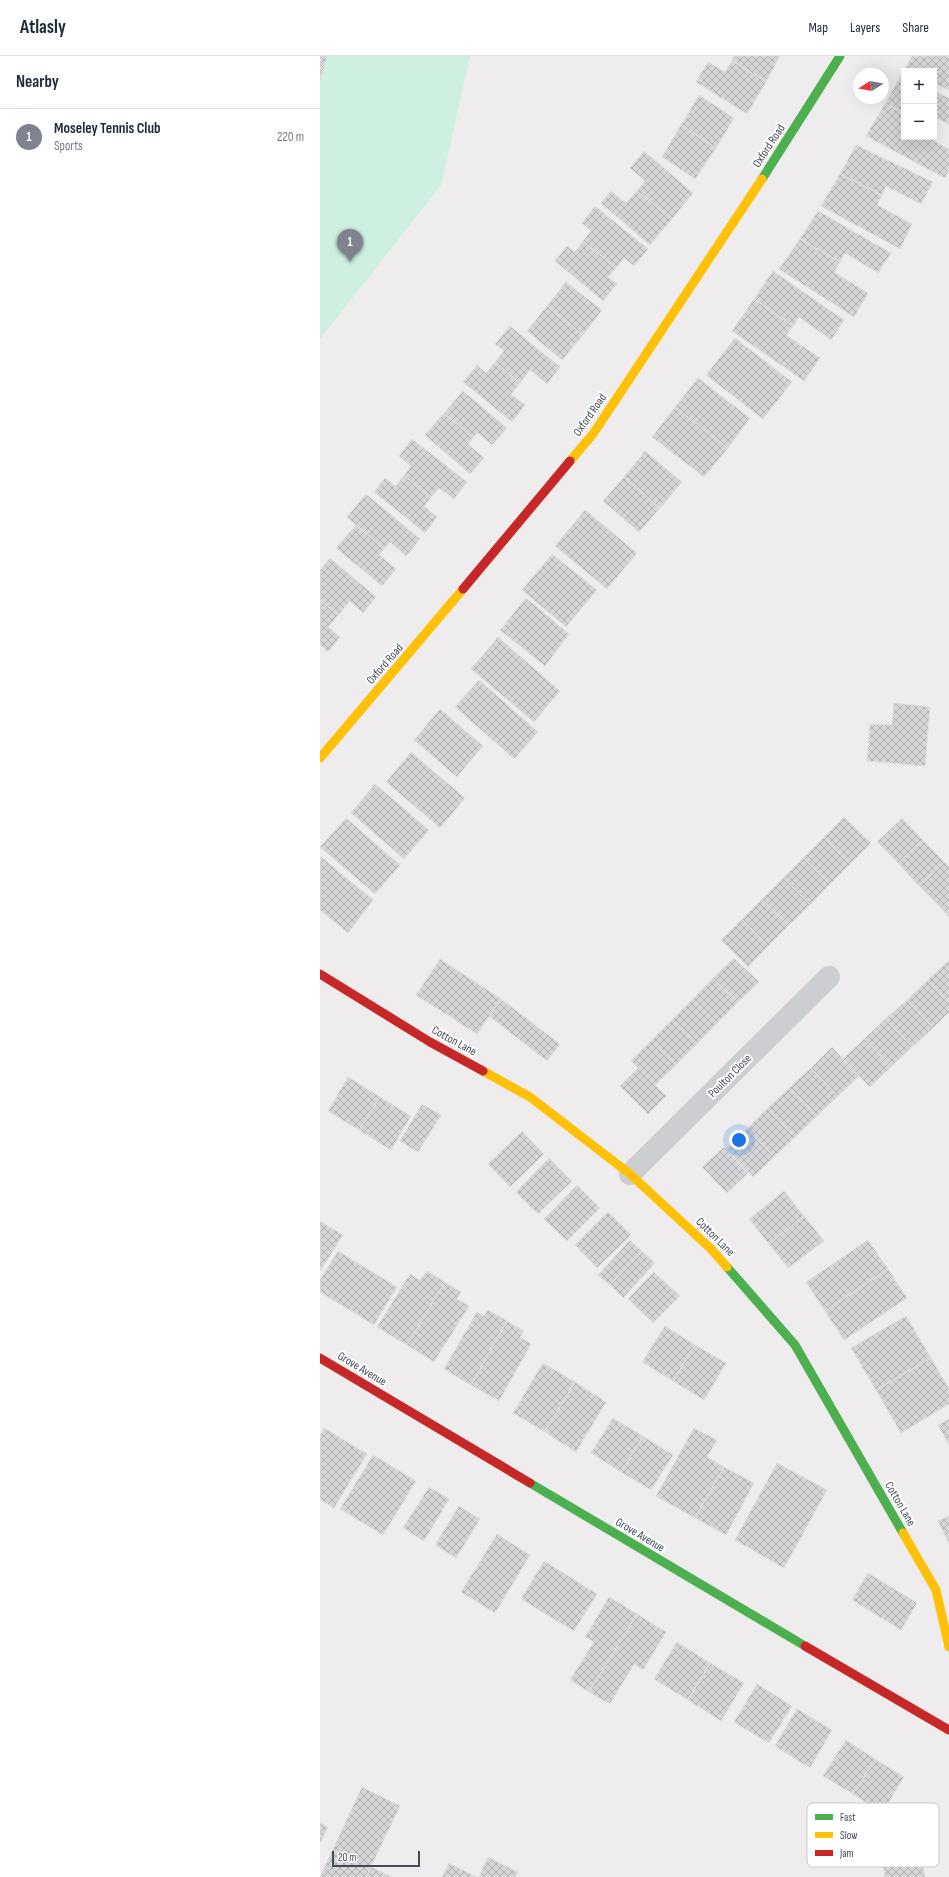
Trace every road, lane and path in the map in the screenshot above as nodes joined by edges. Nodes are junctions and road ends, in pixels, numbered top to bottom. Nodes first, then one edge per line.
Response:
1 (840, 56) edge
2 (320, 758) edge
3 (320, 974) edge
4 (829, 977) dead end
5 (630, 1174) junction
6 (320, 1358) edge
7 (949, 1647) edge
8 (949, 1730) edge

1 - 2 street, Oxford Road
3 - 5 street, Cotton Lane
4 - 5 street, Poulton Close
5 - 7 street, Cotton Lane
6 - 8 street, Grove Avenue

